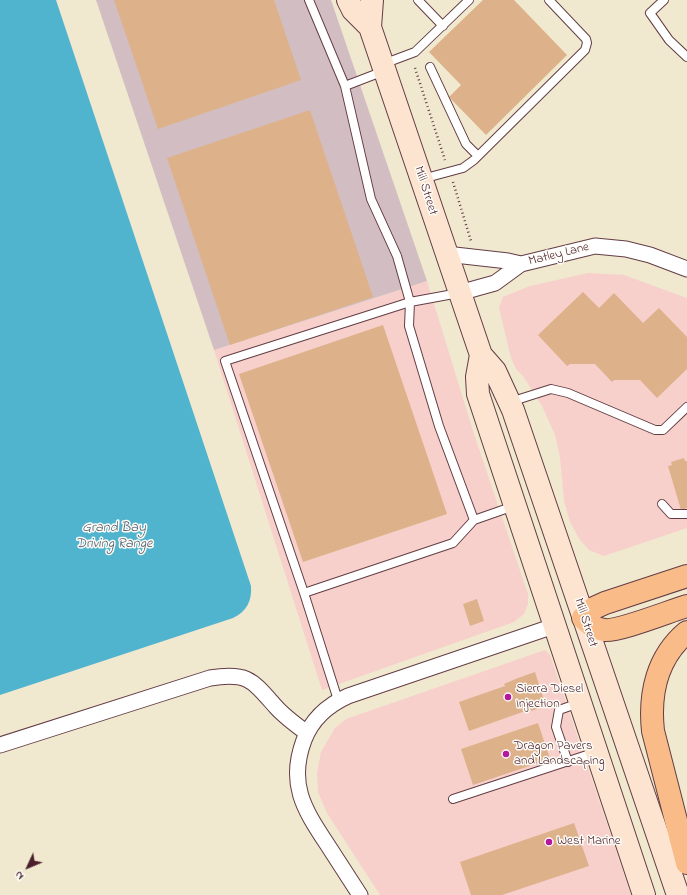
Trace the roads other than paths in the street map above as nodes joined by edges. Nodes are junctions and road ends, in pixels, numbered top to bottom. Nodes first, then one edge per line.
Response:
1 (309, 0) edge
2 (348, 0) edge
3 (372, 0) edge
4 (418, 0) edge
5 (469, 0) edge
6 (549, 0) edge
7 (664, 0) edge
8 (443, 26) junction
9 (370, 27) junction
10 (687, 57) edge
11 (383, 67) junction
12 (430, 67) dead end
13 (344, 86) junction
14 (478, 156) junction
15 (421, 180) junction
16 (446, 254) junction
17 (521, 264) junction
18 (687, 269) edge
19 (459, 293) junction
20 (410, 302) junction
21 (481, 356) junction
22 (509, 402) junction
23 (687, 407) edge
24 (662, 504) dead end
25 (515, 506) junction
26 (687, 514) edge
27 (474, 520) junction
28 (687, 576) edge
29 (304, 593) junction
30 (687, 606) edge
31 (583, 618) junction
32 (554, 626) junction
33 (687, 632) edge
34 (338, 700) junction
35 (580, 703) junction
36 (307, 733) junction
37 (0, 746) edge
38 (596, 752) junction
39 (568, 762) junction
40 (453, 799) dead end
41 (687, 863) edge
42 (360, 895) edge
43 (644, 895) edge
44 (678, 895) edge

1 - 13 lane
2 - 9 main road, Mill Street
3 - 9 main road, Mill Street
4 - 8 lane
5 - 8 lane
6 - 14 lane
7 - 10 lane
8 - 11 lane
9 - 11 main road, Mill Street
11 - 13 lane
11 - 15 main road, Mill Street
12 - 14 lane
13 - 20 lane
14 - 15 lane
15 - 16 main road, Mill Street
16 - 17 street
16 - 19 main road, Mill Street
17 - 18 street, Matley Lane
17 - 19 street, Matley Lane
19 - 20 lane
19 - 21 main road, Mill Street
20 - 27 lane
20 - 29 lane
21 - 22 main road, Mill Street
21 - 25 main road
22 - 23 lane
22 - 31 main road, Mill Street
24 - 26 lane
25 - 27 lane
25 - 32 main road
27 - 29 lane
28 - 31 highway
29 - 34 lane
30 - 31 highway
31 - 32 main road
31 - 44 main road, Mill Street
32 - 34 street
32 - 35 main road
33 - 41 highway
34 - 36 street
35 - 38 main road
35 - 39 lane
36 - 37 street
36 - 42 street
38 - 39 lane
38 - 43 main road
39 - 40 lane

